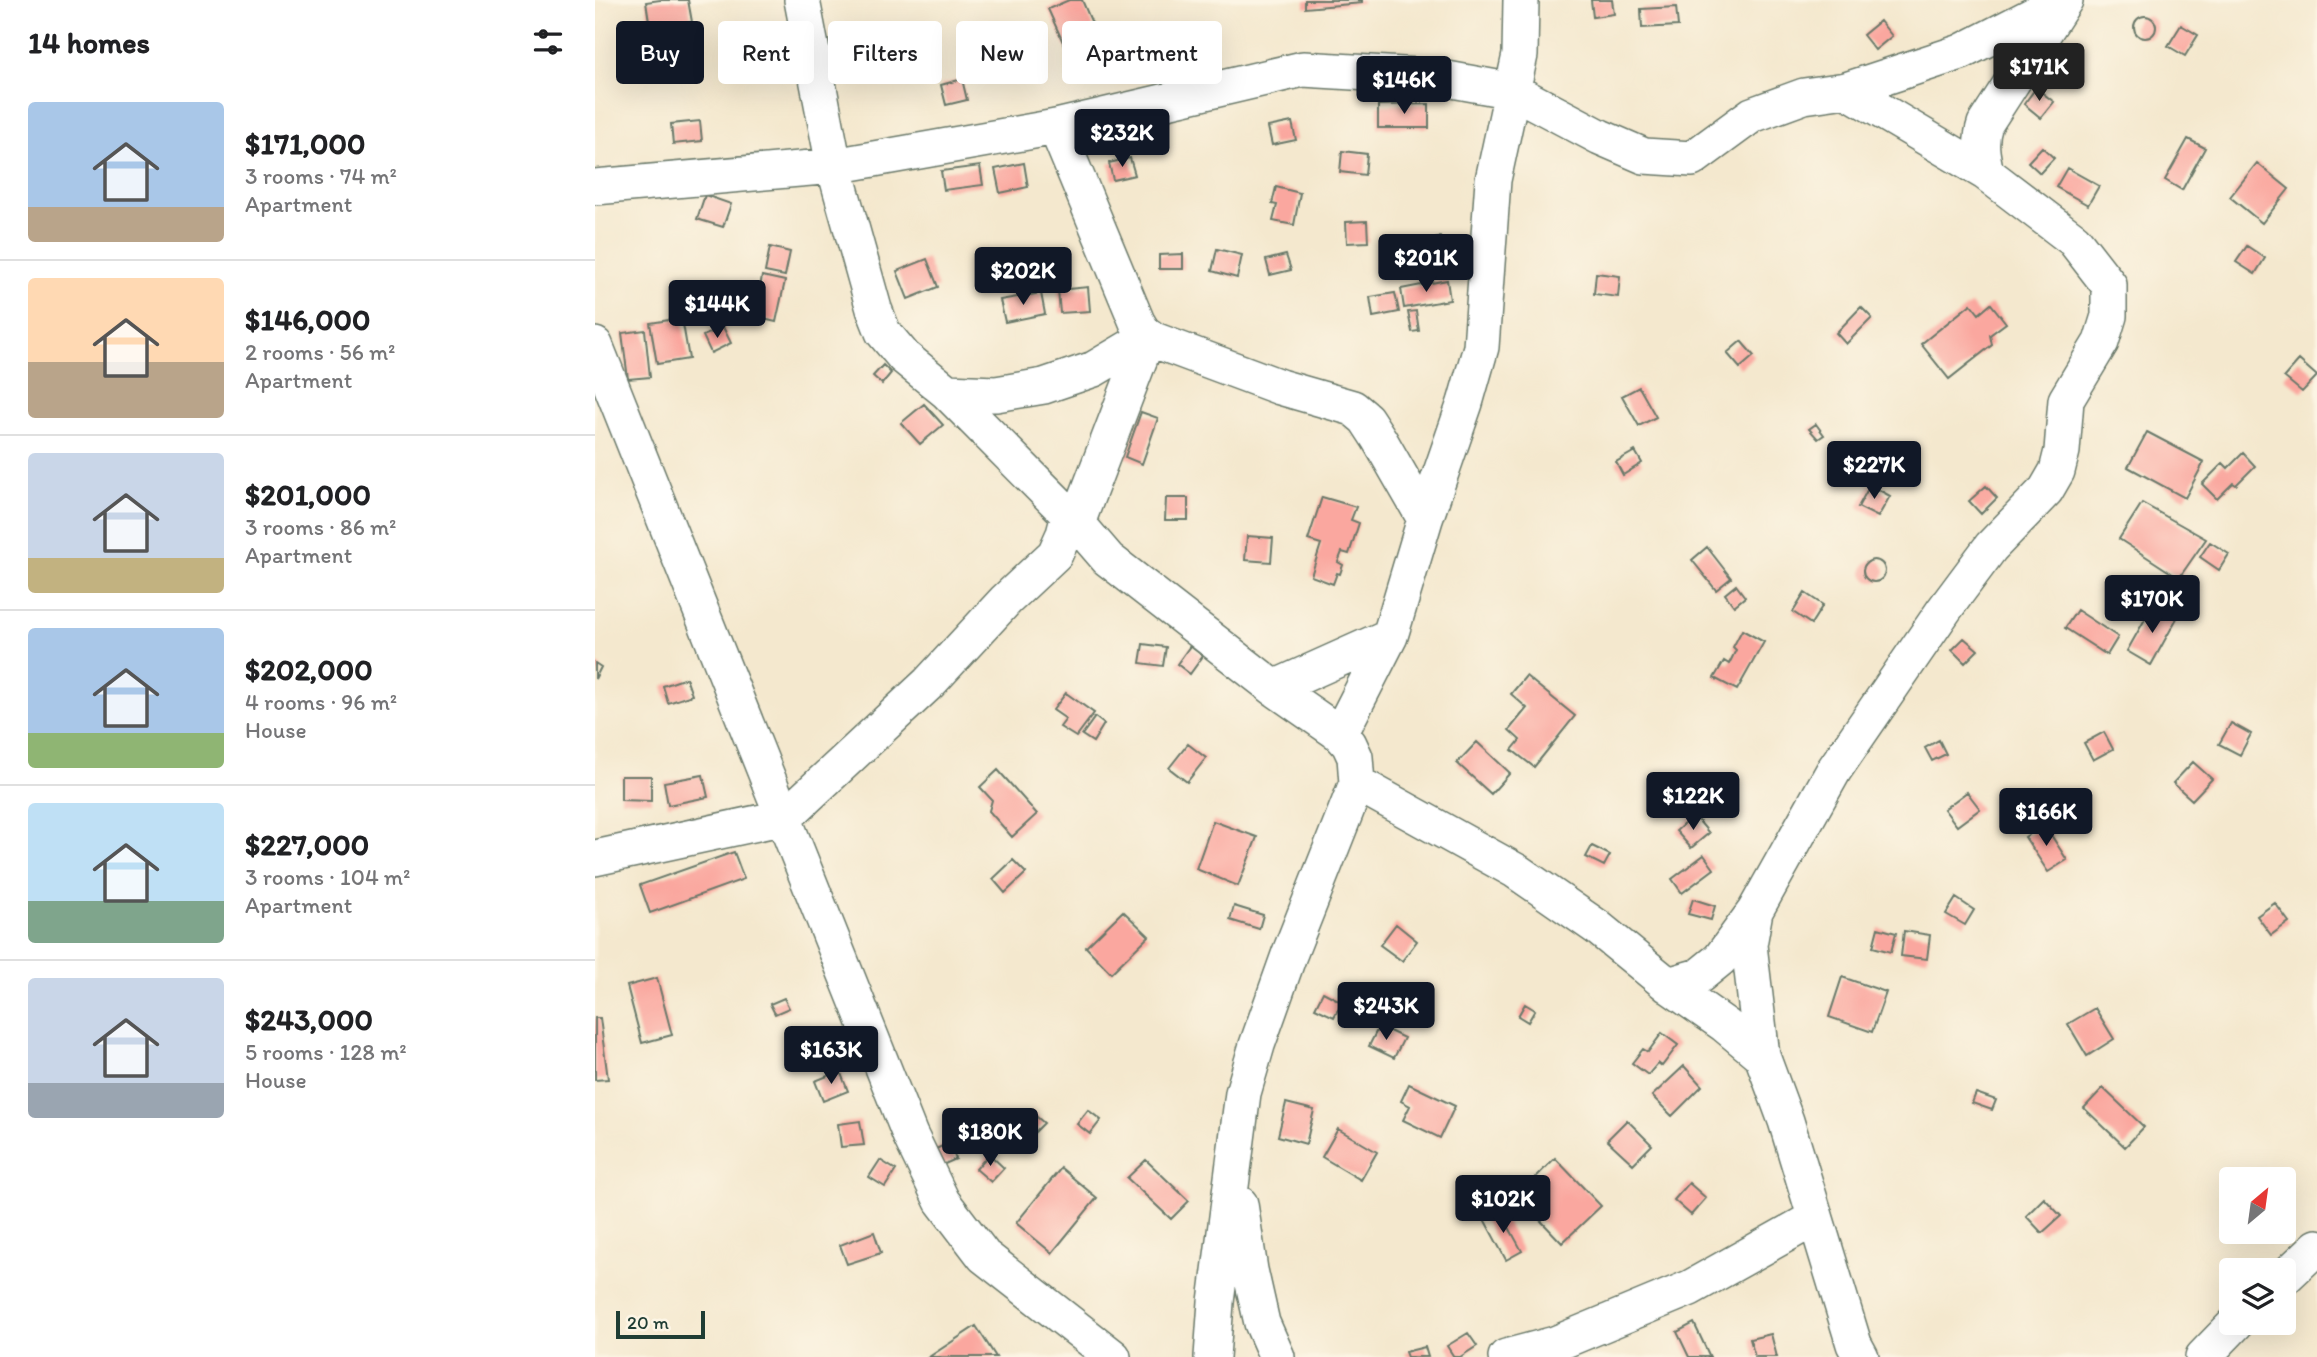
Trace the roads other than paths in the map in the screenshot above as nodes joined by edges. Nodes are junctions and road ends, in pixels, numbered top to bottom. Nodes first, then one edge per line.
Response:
1 (802, 0) edge
2 (1521, 0) edge
3 (2064, 0) edge
4 (1846, 90) junction
5 (1513, 91) junction
6 (1056, 127) junction
7 (834, 166) junction
8 (1986, 173) junction
9 (595, 187) edge
10 (1148, 337) junction
11 (595, 345) edge
12 (947, 392) junction
13 (1073, 519) junction
14 (1425, 519) junction
15 (1055, 554) junction
16 (1108, 559) junction
17 (1390, 636) junction
18 (1274, 688) junction
19 (1340, 734) junction
20 (1357, 783) junction
21 (785, 817) junction
22 (595, 858) edge
23 (1755, 911) junction
24 (1668, 985) junction
25 (1762, 1056) junction
26 (1234, 1166) junction
27 (1815, 1217) junction
28 (2317, 1247) edge
29 (2296, 1267) edge
30 (2224, 1335) edge
31 (1113, 1357) edge
32 (1212, 1357) edge
33 (1277, 1357) edge
34 (1506, 1357) edge
35 (1861, 1357) edge
36 (2203, 1357) edge

1 - 7 street
2 - 5 street
3 - 4 street
3 - 8 street
4 - 5 street
4 - 8 street
5 - 6 street
5 - 14 street
6 - 7 street
6 - 10 street
7 - 9 street
7 - 12 street
8 - 23 street
10 - 12 street
10 - 13 street
10 - 14 street
11 - 21 street
12 - 13 street
13 - 15 street
13 - 16 street
14 - 17 street
15 - 16 street
15 - 21 street
16 - 18 street
17 - 18 street
17 - 19 street
18 - 19 street
19 - 20 street
20 - 24 street
20 - 26 street
21 - 22 street
21 - 31 street
23 - 24 street
23 - 25 street
24 - 25 street
25 - 27 street
26 - 32 street
26 - 33 street
27 - 34 street
27 - 35 street
28 - 29 street
30 - 36 street

